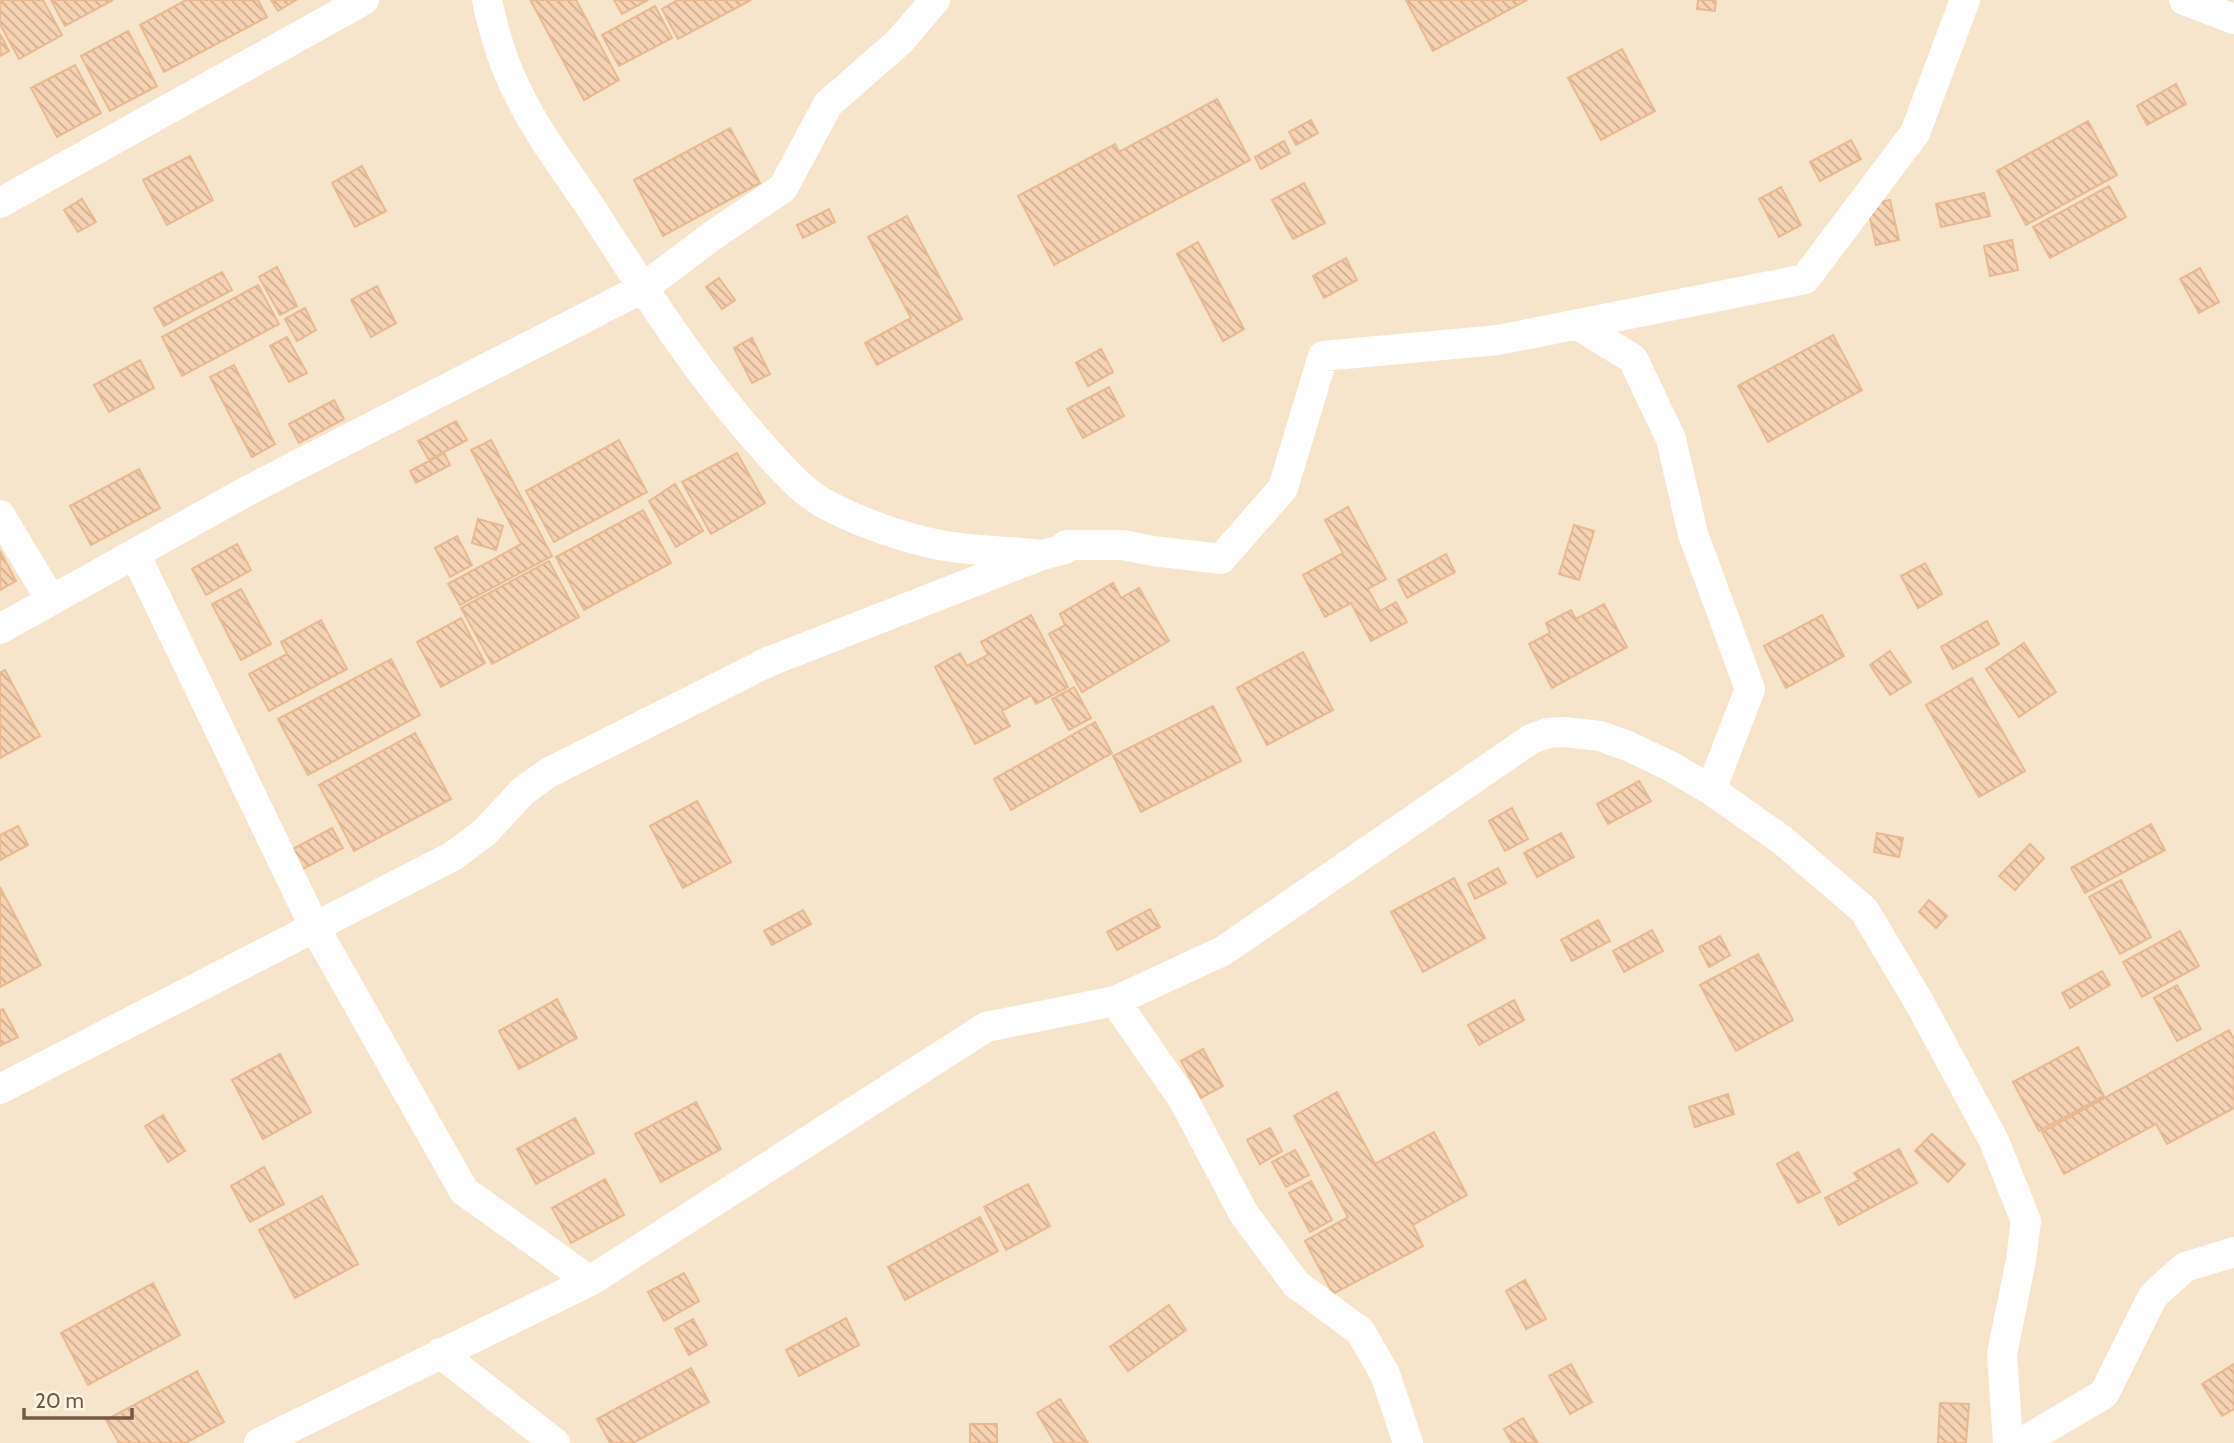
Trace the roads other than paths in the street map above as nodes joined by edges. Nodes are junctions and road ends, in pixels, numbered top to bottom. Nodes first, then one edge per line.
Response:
1 (364, 0) edge
2 (488, 0) edge
3 (935, 0) edge
4 (1965, 0) edge
5 (2184, 0) edge
6 (2234, 19) edge
7 (0, 203) edge
8 (643, 288) junction
9 (1578, 325) junction
10 (0, 515) edge
11 (135, 554) junction
12 (1042, 555) junction
13 (51, 600) junction
14 (0, 629) edge
15 (1711, 790) junction
16 (315, 928) junction
17 (1115, 1001) junction
18 (0, 1090) edge
19 (2234, 1252) edge
20 (590, 1281) junction
21 (440, 1353) junction
22 (259, 1443) edge
23 (555, 1443) edge
24 (1408, 1443) edge
25 (2008, 1443) edge
26 (2021, 1443) edge

1 - 7 street
2 - 8 street
3 - 8 street
4 - 9 street
5 - 6 street
8 - 11 street
8 - 12 street
9 - 12 street
9 - 15 street
10 - 13 street
11 - 13 street
11 - 16 street
12 - 16 street
13 - 14 street
15 - 17 street
15 - 25 street
16 - 18 street
16 - 20 street
17 - 20 street
17 - 24 street
19 - 26 street
20 - 21 street
21 - 22 street
21 - 23 street

